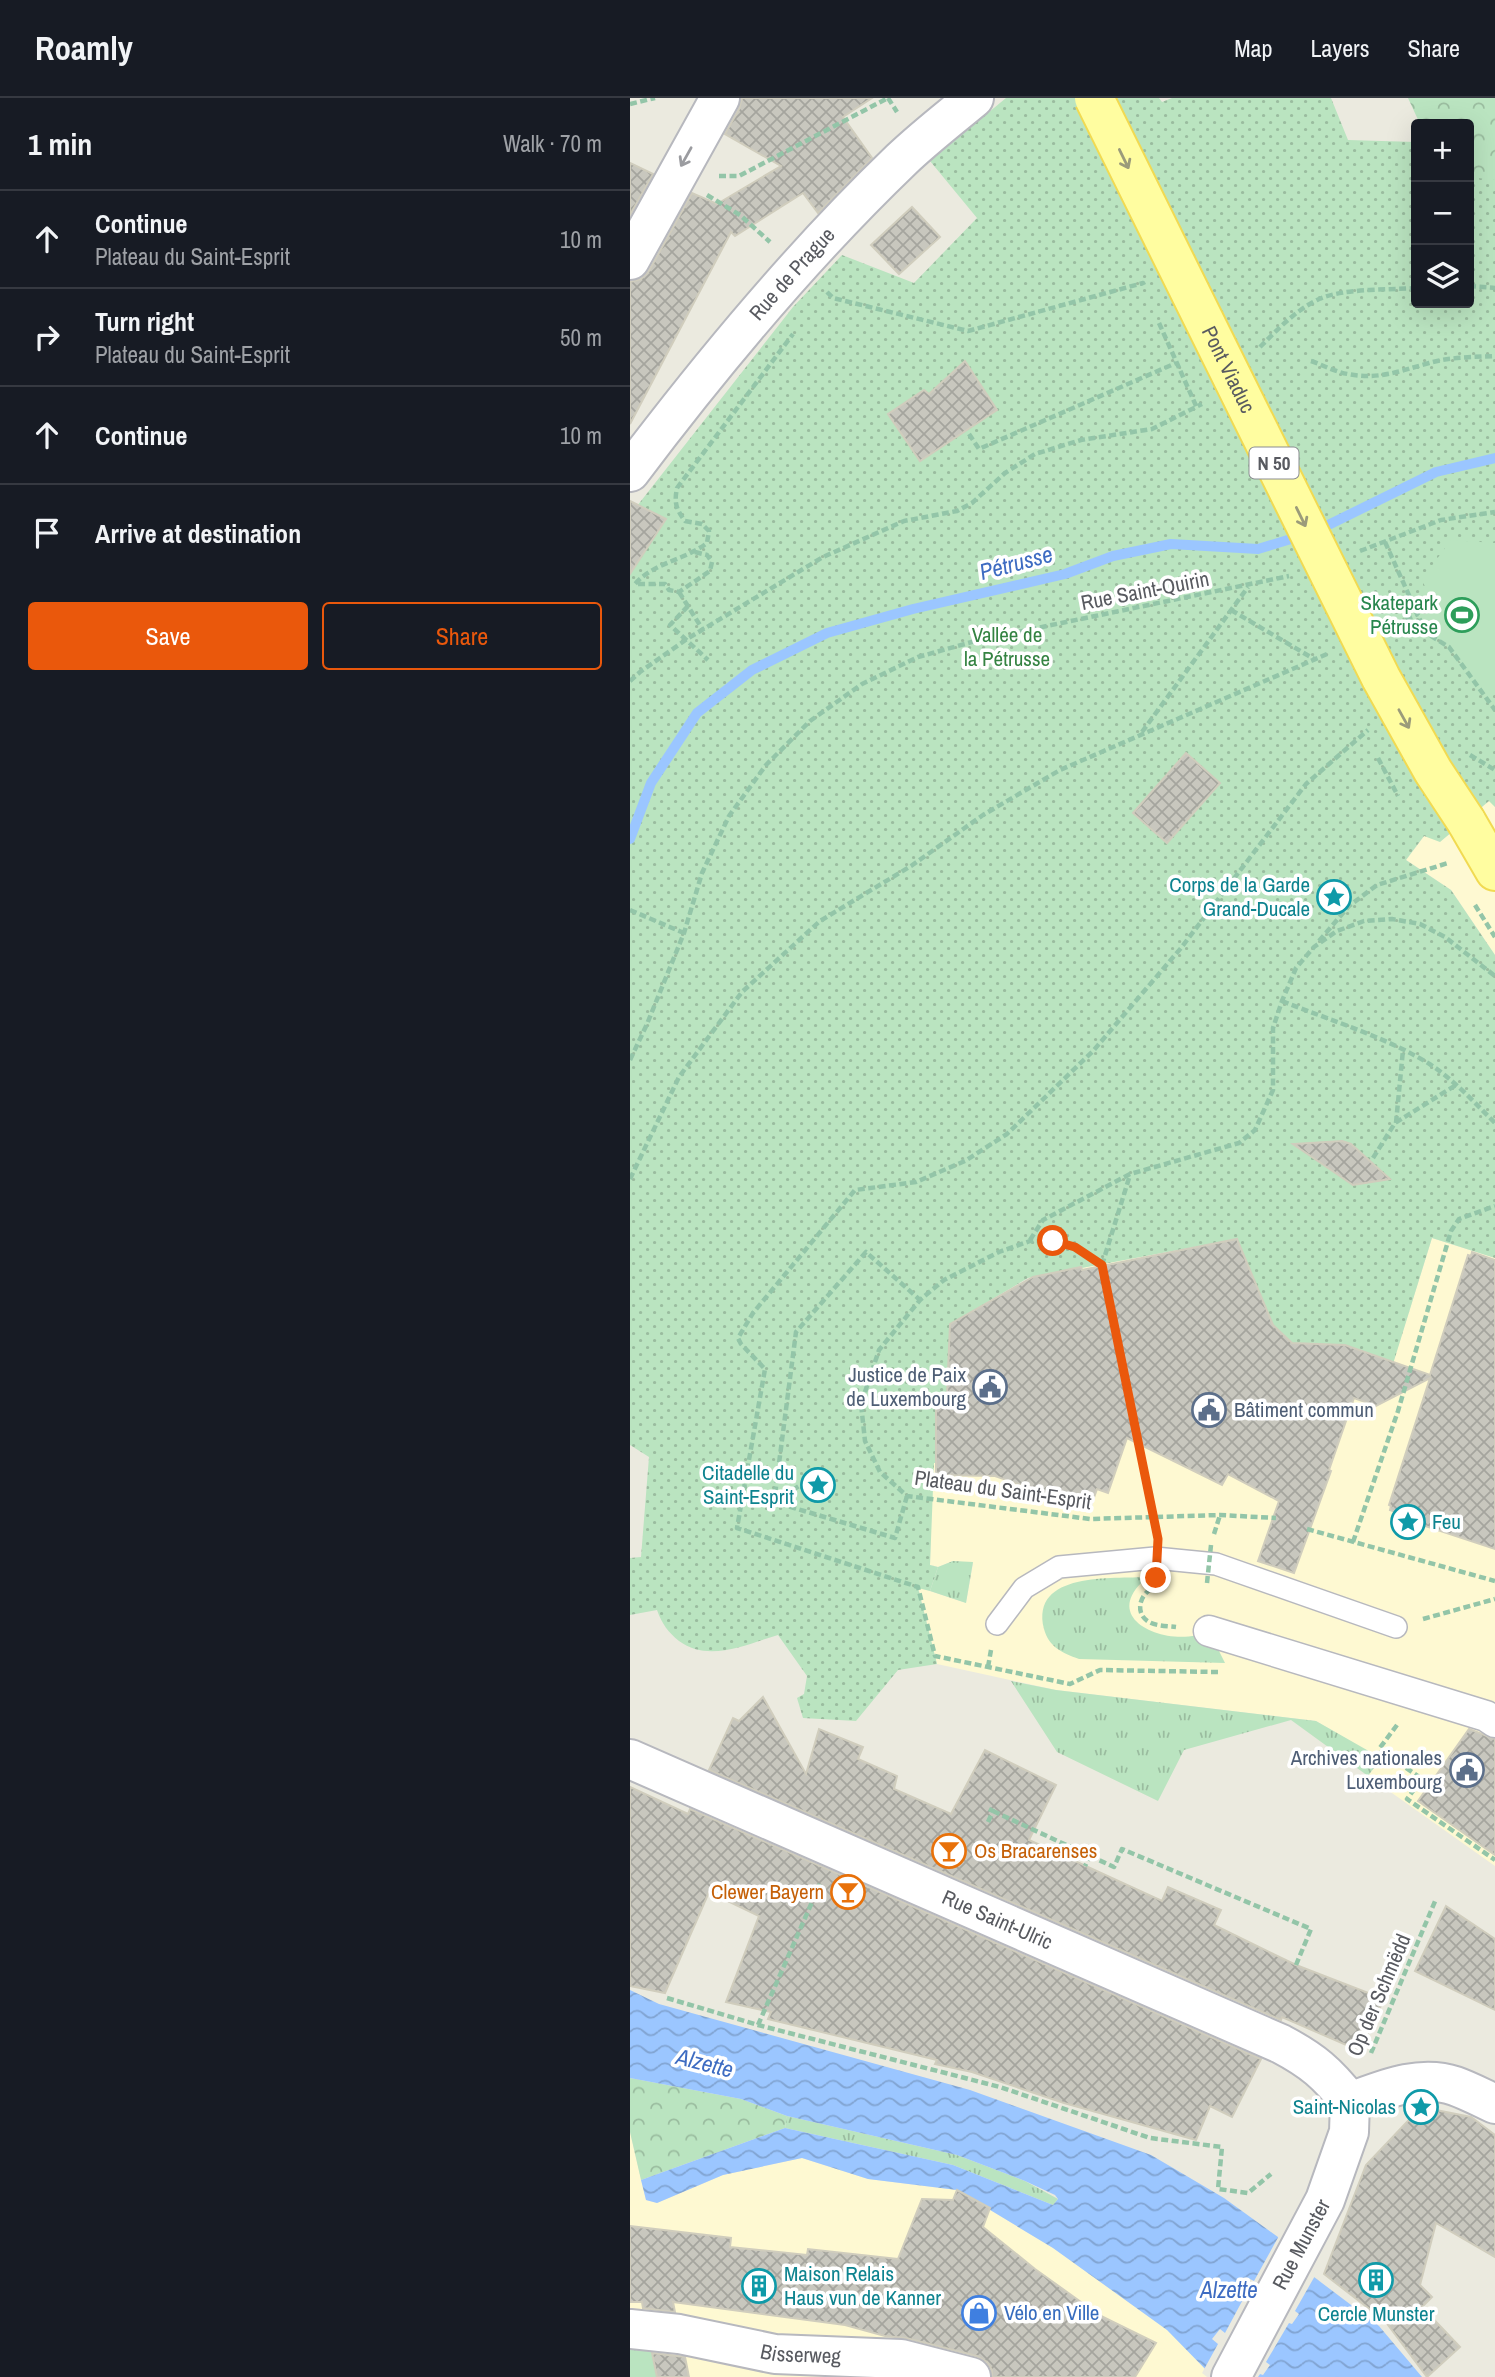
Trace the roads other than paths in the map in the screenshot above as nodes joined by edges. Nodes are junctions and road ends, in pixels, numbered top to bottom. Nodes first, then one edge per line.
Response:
1 (720, 98) edge
2 (974, 98) edge
3 (1094, 98) edge
4 (630, 260) edge
5 (630, 472) edge
6 (1481, 832) edge
7 (1495, 851) edge
8 (1495, 872) edge
9 (997, 1623) dead end
10 (1396, 1627) road end
11 (1209, 1631) dead end
12 (1495, 1722) edge
13 (630, 1759) edge
14 (1350, 2102) junction
15 (1495, 2104) edge
16 (630, 2329) edge
17 (971, 2377) edge
18 (1231, 2377) edge

1 -> 4 street
2 - 5 street, Rue de Prague
3 -> 6 main road, Pont Viaduc / N 50, bridge
6 - 7 main road, N 50
6 - 8 main road
9 - 10 lane
11 - 12 street
13 - 14 street, Rue Saint-Ulric
14 - 15 street
14 - 18 street, Rue Munster
16 - 17 street, Bisserweg

